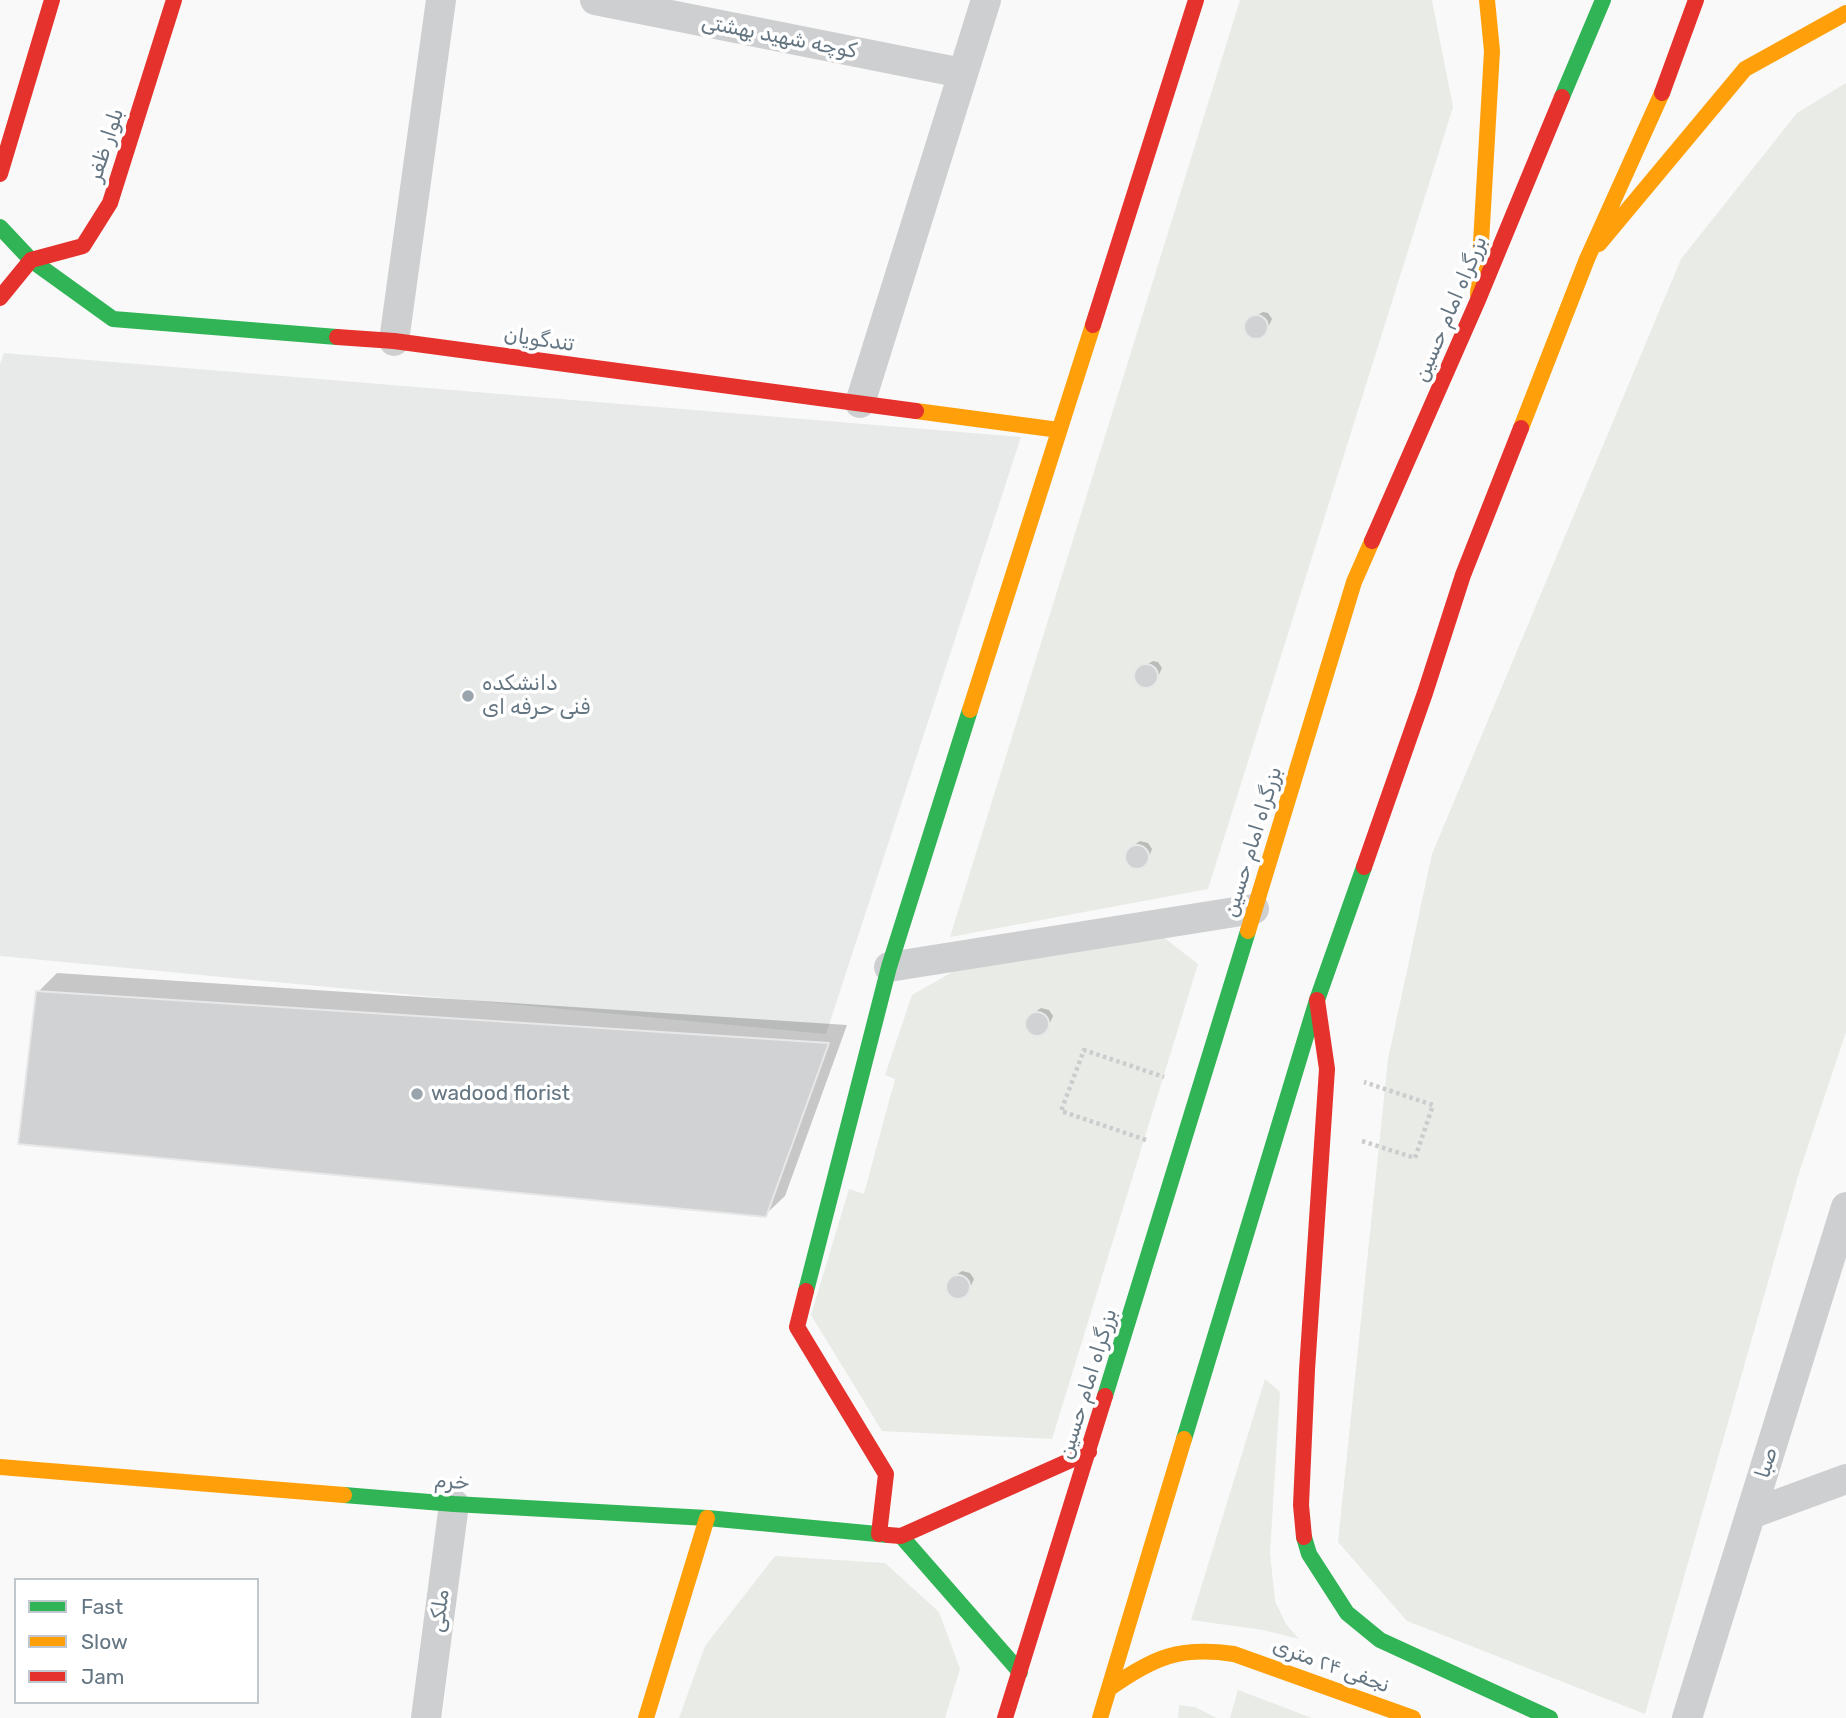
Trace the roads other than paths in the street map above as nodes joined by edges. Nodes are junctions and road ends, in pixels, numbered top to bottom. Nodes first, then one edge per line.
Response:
1 (52, 0) edge
2 (174, 0) edge
3 (441, 0) edge
4 (596, 0) edge
5 (986, 0) edge
6 (1196, 0) edge
7 (1487, 0) edge
8 (1603, 0) edge
9 (1696, 0) edge
10 (1846, 13) edge
11 (962, 73) junction
12 (0, 174) edge
13 (0, 227) edge
14 (1587, 259) junction
15 (31, 260) junction
16 (0, 298) edge
17 (1478, 300) junction
18 (394, 341) junction
19 (860, 403) junction
20 (1059, 430) junction
21 (1254, 909) junction
22 (889, 967) junction
23 (1317, 1000) junction
24 (1846, 1207) edge
25 (1089, 1452) junction
26 (0, 1467) edge
27 (1846, 1479) edge
28 (454, 1504) junction
29 (1751, 1514) junction
30 (707, 1518) junction
31 (879, 1534) junction
32 (901, 1536) junction
33 (1020, 1672) junction
34 (1110, 1688) junction
35 (426, 1718) edge
36 (646, 1718) edge
37 (1005, 1718) edge
38 (1100, 1718) edge
39 (1413, 1718) edge
40 (1550, 1718) edge
41 (1687, 1718) edge

1 - 12 main road
2 - 15 main road, بلوار ظفر
3 - 18 street
4 - 11 street, کوچه شهید بهشتی
5 - 11 street
6 - 20 main road
7 - 17 main road
8 - 17 main road, بزرگراه امام حسین
9 - 14 main road
10 - 14 main road
11 - 19 street
13 - 15 main road
14 - 23 main road
15 - 16 main road
15 - 18 main road, تندگویان
17 - 21 main road, بزرگراه امام حسین
18 - 19 main road, تندگویان
19 - 20 main road, تندگویان
20 - 22 main road
21 - 22 street
21 - 25 main road, بزرگراه امام حسین
22 - 31 main road
23 - 34 main road
23 - 40 main road
24 - 29 street, صبا
25 - 32 main road
25 - 33 main road, بزرگراه امام حسین
26 - 28 main road, خرم
27 - 29 street
28 - 30 main road, خرم
28 - 35 street, ملکی
29 - 41 street, صبا
30 - 31 main road, خرم
30 - 36 main road
31 - 32 main road, خرم
32 - 33 main road
33 - 37 main road, بزرگراه امام حسین
34 - 38 main road
34 - 39 main road, نجفی ۲۴ متری

